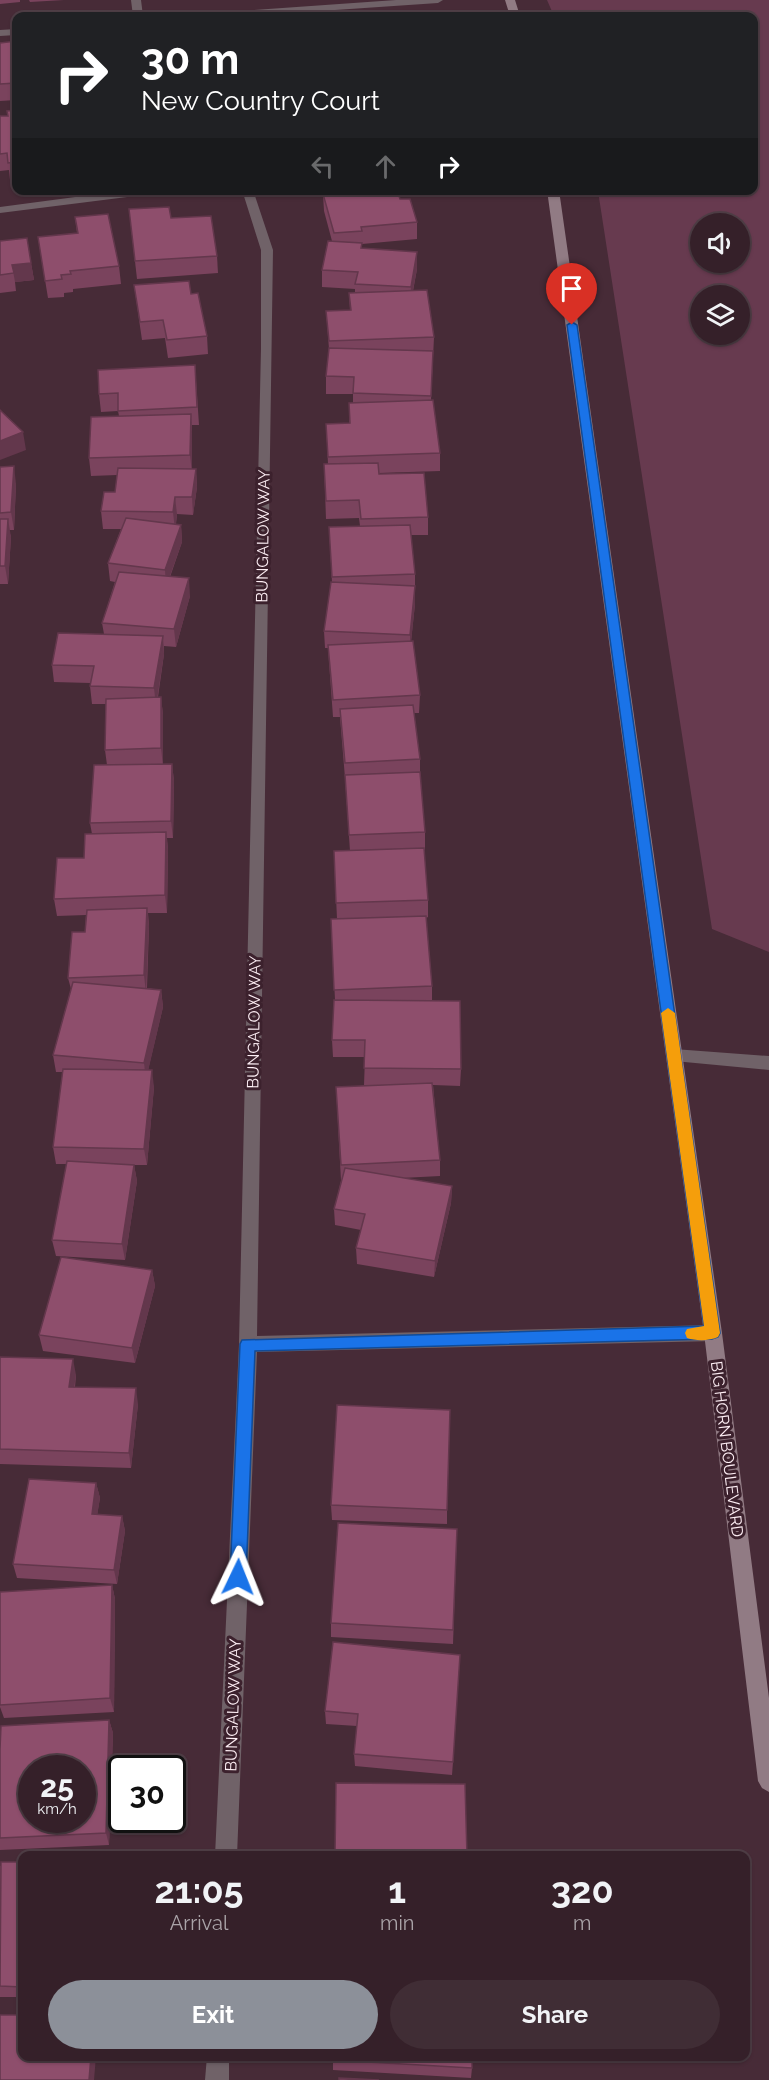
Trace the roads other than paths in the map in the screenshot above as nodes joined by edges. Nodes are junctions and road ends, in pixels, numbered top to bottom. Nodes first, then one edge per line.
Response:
1 (438, 0) edge
2 (269, 12) edge
3 (119, 195) edge
4 (249, 195) edge
5 (554, 195) edge
6 (0, 210) edge
7 (674, 1055) junction
8 (769, 1063) edge
9 (712, 1333) junction
10 (248, 1344) junction
11 (769, 1781) edge
12 (226, 1851) edge
13 (218, 2061) edge
14 (217, 2080) edge

1 - 2 street
3 - 6 street
4 - 10 street, BUNGALOW WAY
5 - 7 main road, BIG HORN BOULEVARD
7 - 8 street
7 - 9 main road, BIG HORN BOULEVARD
9 - 10 street
9 - 11 main road, BIG HORN BOULEVARD
10 - 12 street, BUNGALOW WAY
13 - 14 street

